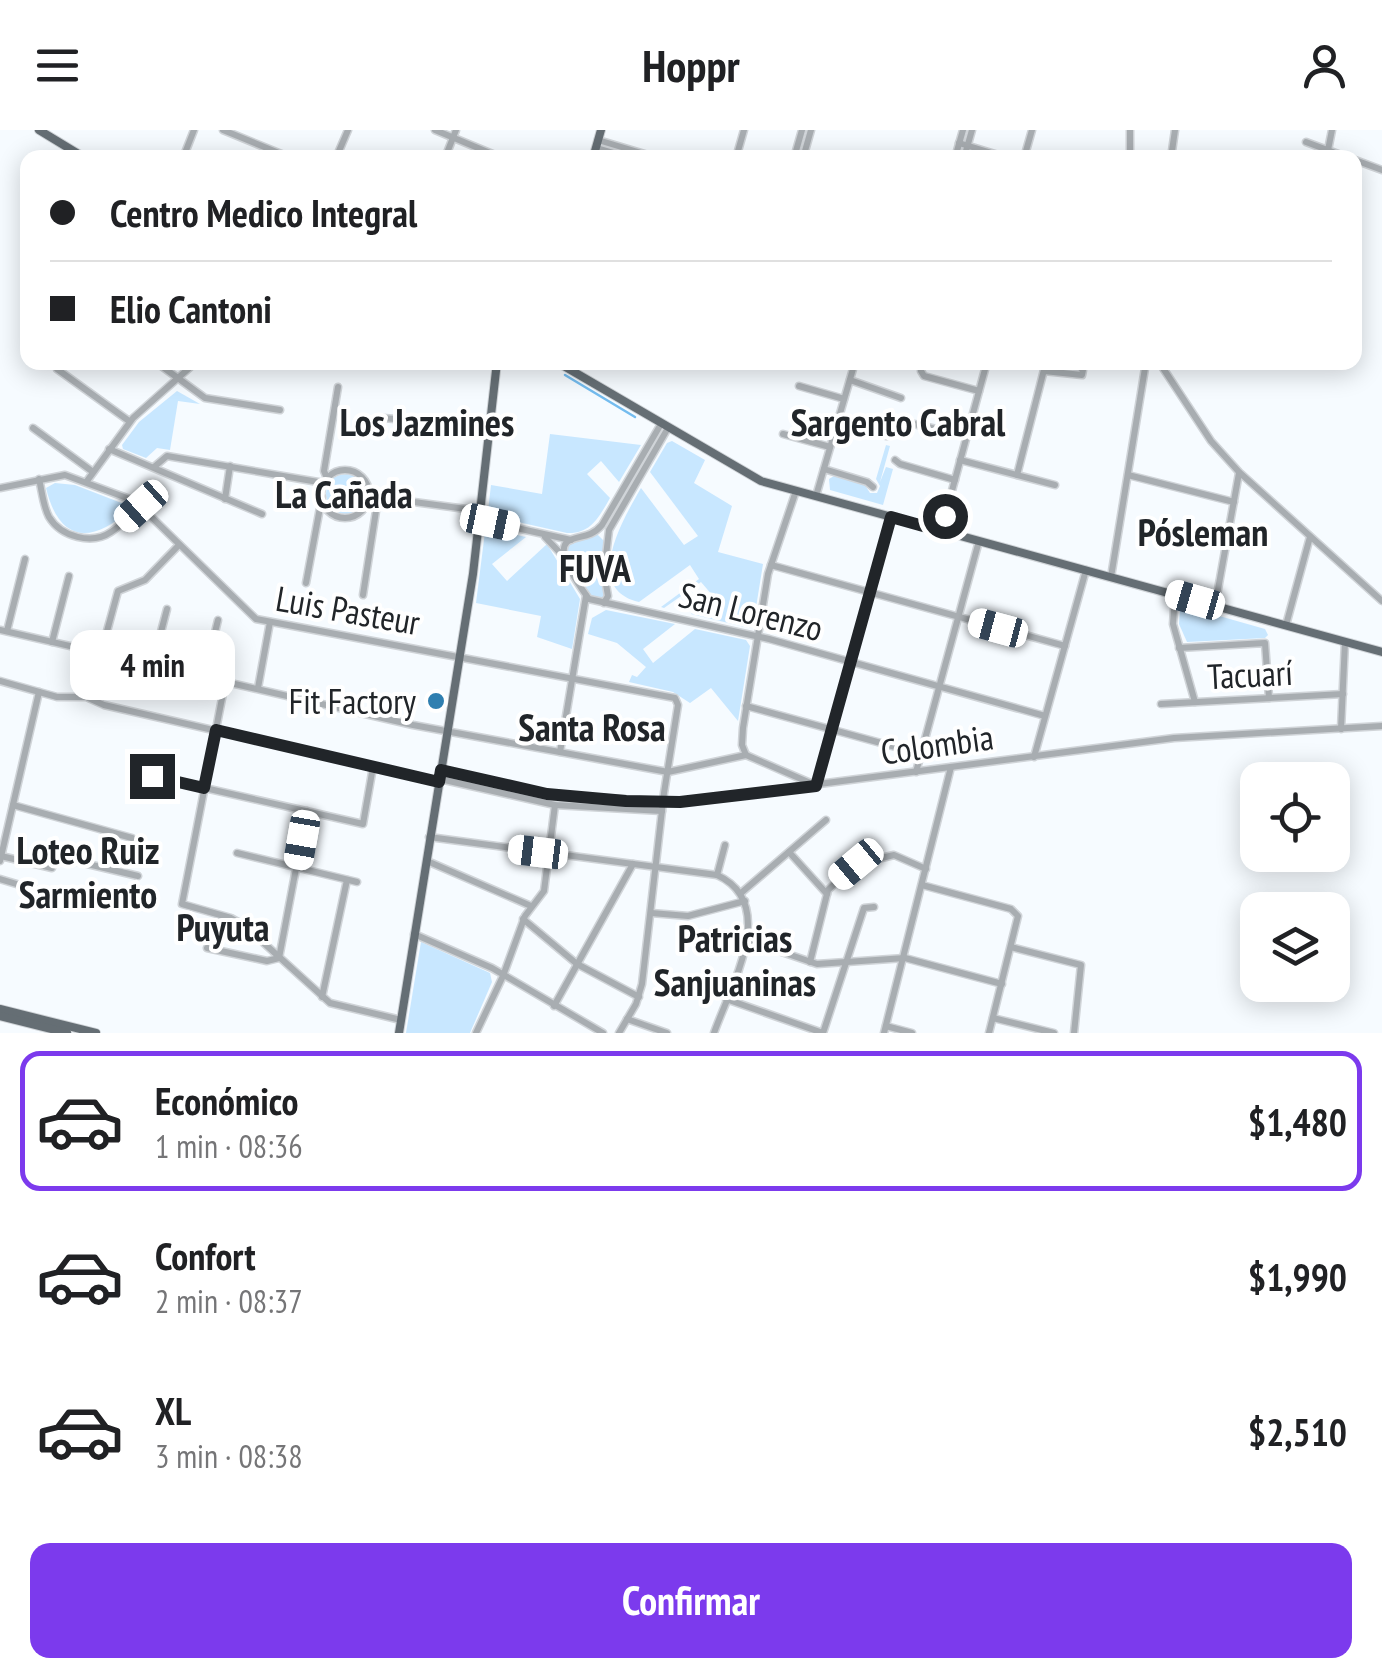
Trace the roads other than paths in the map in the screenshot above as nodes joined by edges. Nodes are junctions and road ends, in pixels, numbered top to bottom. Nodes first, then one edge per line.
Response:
1 (39, 130) edge
2 (223, 130) edge
3 (435, 130) edge
4 (601, 130) edge
5 (963, 130) edge
6 (972, 130) edge
7 (1332, 130) edge
8 (455, 134) edge
9 (1306, 142) dead end
10 (963, 145) junction
11 (596, 149) edge
12 (73, 150) edge
13 (272, 150) edge
14 (486, 150) edge
15 (960, 150) edge
16 (963, 150) edge
17 (980, 150) edge
18 (1328, 150) joint
19 (58, 370) edge
20 (166, 370) edge
21 (188, 370) edge
22 (496, 370) edge
23 (570, 370) edge
24 (853, 370) edge
25 (985, 370) edge
26 (1044, 370) edge
27 (1059, 370) edge
28 (1083, 370) edge
29 (1145, 370) edge
30 (1164, 370) edge
31 (920, 372) dead end
32 (178, 379) junction
33 (850, 380) junction
34 (338, 386) dead end
35 (798, 386) dead end
36 (979, 391) junction
37 (900, 398) dead end
38 (844, 399) junction
39 (280, 410) dead end
40 (383, 418) dead end
41 (130, 422) junction
42 (905, 422) dead end
43 (837, 425) junction
44 (665, 426) junction
45 (490, 427) junction
46 (33, 428) dead end
47 (783, 434) dead end
48 (887, 436) dead end
49 (967, 436) junction
50 (830, 448) junction
51 (109, 449) junction
52 (895, 460) dead end
53 (960, 460) junction
54 (230, 466) junction
55 (154, 467) junction
56 (824, 470) junction
57 (638, 471) junction
58 (93, 472) junction
59 (1239, 472) junction
60 (1016, 475) junction
61 (1128, 475) junction
62 (39, 479) junction
63 (326, 480) junction
64 (955, 480) junction
65 (87, 481) junction
66 (1055, 485) dead end
67 (873, 487) dead end
68 (0, 488) edge
69 (796, 491) junction
70 (816, 496) junction
71 (322, 497) junction
72 (373, 497) junction
73 (224, 499) junction
74 (1234, 502) junction
75 (141, 506) junction
76 (262, 514) dead end
77 (480, 516) junction
78 (891, 517) junction
79 (597, 530) junction
80 (941, 531) junction
81 (540, 534) junction
82 (607, 535) junction
83 (1310, 536) junction
84 (572, 540) junction
85 (979, 541) junction
86 (180, 545) junction
87 (564, 557) junction
88 (25, 559) dead end
89 (771, 564) junction
90 (1086, 570) junction
91 (69, 576) dead end
92 (1111, 577) junction
93 (306, 583) dead end
94 (870, 592) junction
95 (362, 595) dead end
96 (1175, 595) junction
97 (586, 596) junction
98 (604, 601) junction
99 (1382, 601) edge
100 (1215, 606) junction
101 (167, 609) dead end
102 (958, 616) junction
103 (584, 618) junction
104 (218, 620) dead end
105 (270, 622) junction
106 (1286, 626) junction
107 (4, 630) edge
108 (758, 637) junction
109 (52, 642) junction
110 (1345, 642) junction
111 (1065, 646) junction
112 (1179, 648) junction
113 (1382, 652) edge
114 (101, 654) junction
115 (460, 656) junction
116 (850, 661) junction
117 (152, 666) junction
118 (204, 678) junction
119 (573, 678) junction
120 (0, 681) edge
121 (225, 683) junction
122 (940, 686) junction
123 (258, 688) junction
124 (39, 692) junction
125 (1343, 694) junction
126 (1269, 698) junction
127 (1194, 702) junction
128 (1161, 704) dead end
129 (746, 706) junction
130 (1046, 716) junction
131 (1382, 726) edge
132 (1341, 729) junction
133 (216, 730) junction
134 (832, 730) junction
135 (447, 731) junction
136 (560, 752) junction
137 (746, 754) junction
138 (921, 754) junction
139 (1034, 757) junction
140 (374, 767) junction
141 (951, 768) junction
142 (668, 772) junction
143 (916, 772) junction
144 (152, 776) dead end
145 (440, 777) junction
146 (816, 786) junction
147 (204, 788) junction
148 (13, 805) junction
149 (555, 805) junction
150 (663, 807) junction
151 (307, 812) junction
152 (826, 820) dead end
153 (4, 822) edge
154 (132, 838) dead end
155 (430, 838) junction
156 (725, 845) dead end
157 (789, 852) junction
158 (237, 853) dead end
159 (549, 853) junction
160 (1, 859) edge
161 (426, 860) junction
162 (633, 864) junction
163 (657, 867) junction
164 (297, 868) junction
165 (926, 869) junction
166 (717, 875) junction
167 (138, 876) dead end
168 (0, 879) edge
169 (347, 880) junction
170 (358, 882) dead end
171 (922, 885) junction
172 (827, 894) junction
173 (743, 897) junction
174 (68, 899) dead end
175 (531, 906) junction
176 (874, 907) dead end
177 (651, 913) junction
178 (523, 919) junction
179 (414, 934) junction
180 (747, 940) junction
181 (1012, 947) junction
182 (207, 948) dead end
183 (279, 958) junction
184 (905, 958) junction
185 (810, 962) junction
186 (846, 962) junction
187 (577, 964) junction
188 (504, 976) junction
189 (1002, 984) junction
190 (322, 997) junction
191 (639, 997) junction
192 (726, 999) junction
193 (554, 1006) junction
194 (0, 1012) edge
195 (993, 1018) junction
196 (628, 1019) junction
197 (401, 1020) junction
198 (885, 1030) edge
199 (70, 1031) edge
200 (96, 1033) edge
201 (399, 1033) edge
202 (476, 1033) edge
203 (603, 1033) edge
204 (619, 1033) edge
205 (668, 1033) edge
206 (714, 1033) edge
207 (823, 1033) edge
208 (912, 1033) edge
209 (989, 1033) edge
210 (1054, 1033) edge
211 (1074, 1033) edge

1 - 12 main road
2 - 13 street
3 - 8 street
4 - 11 main road
5 - 10 street
6 - 10 street
7 - 18 street
8 - 14 street
9 - 18 street
10 - 15 street
10 - 16 street
10 - 17 street
19 - 41 street
20 - 32 street
21 - 32 street
22 - 45 main road
23 - 44 main road
24 - 33 street
25 - 36 street
26 - 60 street
27 - 28 street
29 - 61 street
30 - 59 street
31 - 36 street
32 - 39 street
32 - 41 street
33 - 37 street
33 - 38 street
34 - 63 street
35 - 38 street
36 - 49 street
38 - 43 street
40 - 45 street
41 - 51 street
42 - 49 street
43 - 48 street
43 - 50 street
44 - 57 street
44 - 69 main road
45 - 77 main road
46 - 58 street
47 - 50 street
49 - 53 street
50 - 56 street
51 - 55 street
51 - 58 street
52 - 64 street
53 - 60 street
53 - 64 street
54 - 55 street
54 - 63 street
54 - 73 street
55 - 73 street
56 - 67 street
56 - 70 street
57 - 79 street
57 - 82 street
58 - 65 street
59 - 74 street
59 - 83 street
60 - 66 street
61 - 74 street
61 - 92 street
62 - 65 street, Luis Pasteur
62 - 68 street, Luis Pasteur
62 - 75 street
63 - 71 street
63 - 72 street
64 - 80 street
65 - 75 street, Luis Pasteur
69 - 70 main road
69 - 89 street
70 - 78 main road
71 - 72 street
71 - 93 street
72 - 77 street
72 - 95 street
73 - 76 street
74 - 100 street
75 - 86 street, Luis Pasteur
77 - 81 street
77 - 115 main road
78 - 80 main road
78 - 94 street
79 - 82 street
79 - 84 street
80 - 85 main road
81 - 84 street
81 - 87 street
82 - 98 street
83 - 99 street
83 - 106 street
84 - 87 street
85 - 90 main road
85 - 102 street
86 - 105 street, Luis Pasteur
86 - 114 street
87 - 97 street
88 - 107 street
89 - 94 street
89 - 108 street
90 - 92 main road
90 - 111 street
91 - 109 street
92 - 96 main road
94 - 102 street
94 - 116 street
96 - 100 main road
96 - 112 street
97 - 98 street, San Lorenzo
97 - 103 street
98 - 103 street
98 - 108 street, San Lorenzo
100 - 106 main road
101 - 117 street
102 - 111 street
102 - 122 street
103 - 119 street
104 - 118 street
105 - 115 street, Luis Pasteur
105 - 123 street
106 - 110 main road
107 - 109 street
108 - 116 street, San Lorenzo
108 - 129 street
109 - 114 street
110 - 113 main road
110 - 125 street
111 - 130 street
112 - 126 street
112 - 127 street
114 - 117 street
115 - 119 street, Luis Pasteur
115 - 135 main road
116 - 122 street, San Lorenzo
116 - 134 street
117 - 118 street
118 - 121 street
119 - 136 street
119 - 142 street, Luis Pasteur
120 - 124 street
121 - 123 street
121 - 133 street
122 - 130 street, San Lorenzo
122 - 138 street
123 - 135 street
124 - 133 street
124 - 148 street
125 - 126 street, Tacuarí
125 - 132 street
126 - 127 street, Tacuarí
127 - 128 street, Tacuarí
129 - 134 street
129 - 137 street
130 - 139 street
131 - 132 street, Colombia
132 - 139 street, Colombia
133 - 140 street
133 - 147 street
134 - 138 street
134 - 146 street
135 - 136 street
135 - 145 main road
136 - 142 street
137 - 142 street
137 - 146 street
138 - 143 street
139 - 141 street, Colombia
140 - 145 street
140 - 151 street
141 - 143 street, Colombia
141 - 165 street
142 - 150 street
143 - 146 street, Colombia
144 - 147 street
145 - 149 street, Colombia
145 - 150 street, Colombia
145 - 155 main road
146 - 150 street, Colombia
147 - 151 street
147 - 183 street
148 - 153 street
148 - 154 street
149 - 150 street, Colombia
149 - 159 street
150 - 163 street
151 - 164 street
152 - 157 street
153 - 160 street
155 - 159 street
155 - 161 main road
156 - 166 street
157 - 172 street
157 - 173 street
158 - 164 street
159 - 162 street
159 - 175 street
160 - 167 street
161 - 175 street
161 - 179 main road
162 - 163 street
162 - 187 street
163 - 166 street
163 - 177 street
164 - 169 street
164 - 183 street
165 - 171 street
165 - 172 street
166 - 173 street
168 - 174 street
169 - 170 street
169 - 190 street
171 - 181 street
171 - 184 street
172 - 185 street
173 - 177 street
173 - 180 street
175 - 178 street
176 - 186 street
177 - 191 street
178 - 187 street
178 - 188 street
179 - 188 street
179 - 197 main road
180 - 185 street
180 - 192 street
181 - 189 street
181 - 211 street
182 - 183 street
183 - 190 street
184 - 186 street
184 - 189 street
184 - 198 street
185 - 186 street
186 - 207 street
187 - 191 street
187 - 193 street
188 - 193 street
188 - 202 street
189 - 195 street
190 - 197 street
191 - 196 street
192 - 206 street
192 - 207 street
193 - 203 street
194 - 199 main road
195 - 209 street
195 - 210 street
196 - 204 street
196 - 205 street
197 - 201 main road
198 - 208 street
199 - 200 main road

